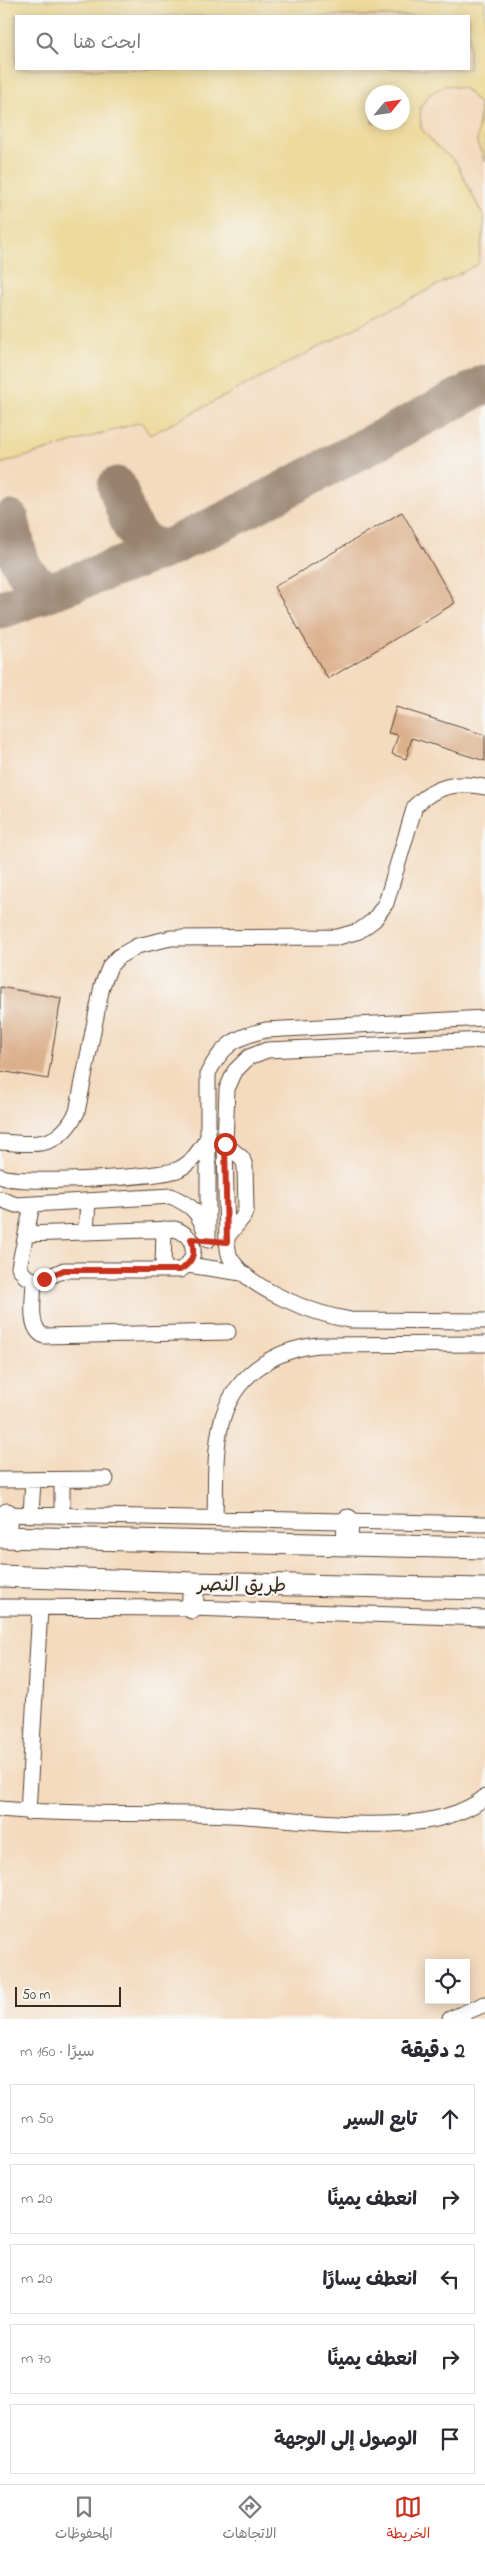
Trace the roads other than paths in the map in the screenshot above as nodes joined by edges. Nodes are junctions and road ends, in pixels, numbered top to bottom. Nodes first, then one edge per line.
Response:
1 (485, 787) edge
2 (485, 1018) edge
3 (366, 1024) junction
4 (485, 1040) edge
5 (367, 1045) junction
6 (208, 1113) junction
7 (226, 1114) junction
8 (207, 1139) junction
9 (0, 1142) edge
10 (0, 1176) edge
11 (0, 1199) edge
12 (88, 1201) junction
13 (32, 1205) junction
14 (164, 1229) junction
15 (86, 1232) junction
16 (26, 1234) junction
17 (191, 1239) junction
18 (227, 1239) junction
19 (208, 1240) junction
20 (188, 1265) junction
21 (164, 1270) junction
22 (242, 1273) junction
23 (34, 1280) junction
24 (485, 1321) edge
25 (228, 1332) dead end
26 (485, 1344) edge
27 (0, 1480) edge
28 (33, 1480) junction
29 (62, 1480) junction
30 (106, 1480) dead end
31 (3, 1514) edge
32 (31, 1515) junction
33 (62, 1516) junction
34 (215, 1517) junction
35 (348, 1520) junction
36 (485, 1524) edge
37 (2, 1537) edge
38 (347, 1544) junction
39 (485, 1548) edge
40 (0, 1576) edge
41 (194, 1584) junction
42 (485, 1589) edge
43 (0, 1607) edge
44 (192, 1608) junction
45 (40, 1609) junction
46 (485, 1618) edge
47 (485, 1797) edge
48 (0, 1809) edge
49 (28, 1812) junction
50 (485, 2004) edge
51 (471, 2015) edge
52 (450, 2019) edge

1 - 9 street
2 - 3 street
3 - 5 street
3 - 6 street
4 - 5 street
5 - 7 street
6 - 7 street
6 - 8 street
7 - 18 street
8 - 10 street
8 - 19 street
11 - 13 street
12 - 13 street
12 - 15 street
12 - 19 street
13 - 16 street
14 - 15 street
14 - 17 street
14 - 21 street
15 - 16 street
16 - 23 street
17 - 19 street
17 - 20 street
18 - 19 street
18 - 22 street
20 - 21 street
20 - 22 street
21 - 23 street
22 - 24 street
23 - 25 street
26 - 34 street
27 - 28 street
28 - 29 street
28 - 32 street
29 - 30 street
29 - 33 street
31 - 32 street
31 - 37 highway
32 - 33 street
33 - 34 street
34 - 35 street
35 - 36 street
35 - 38 highway
37 - 38 highway, طريق النصر
38 - 39 highway, طريق النصر
40 - 41 highway, طريق النصر
41 - 42 highway, طريق النصر
41 - 44 highway
43 - 45 street
44 - 45 street
44 - 46 street
45 - 49 street
47 - 49 street
48 - 49 street
50 - 51 street
51 - 52 street

